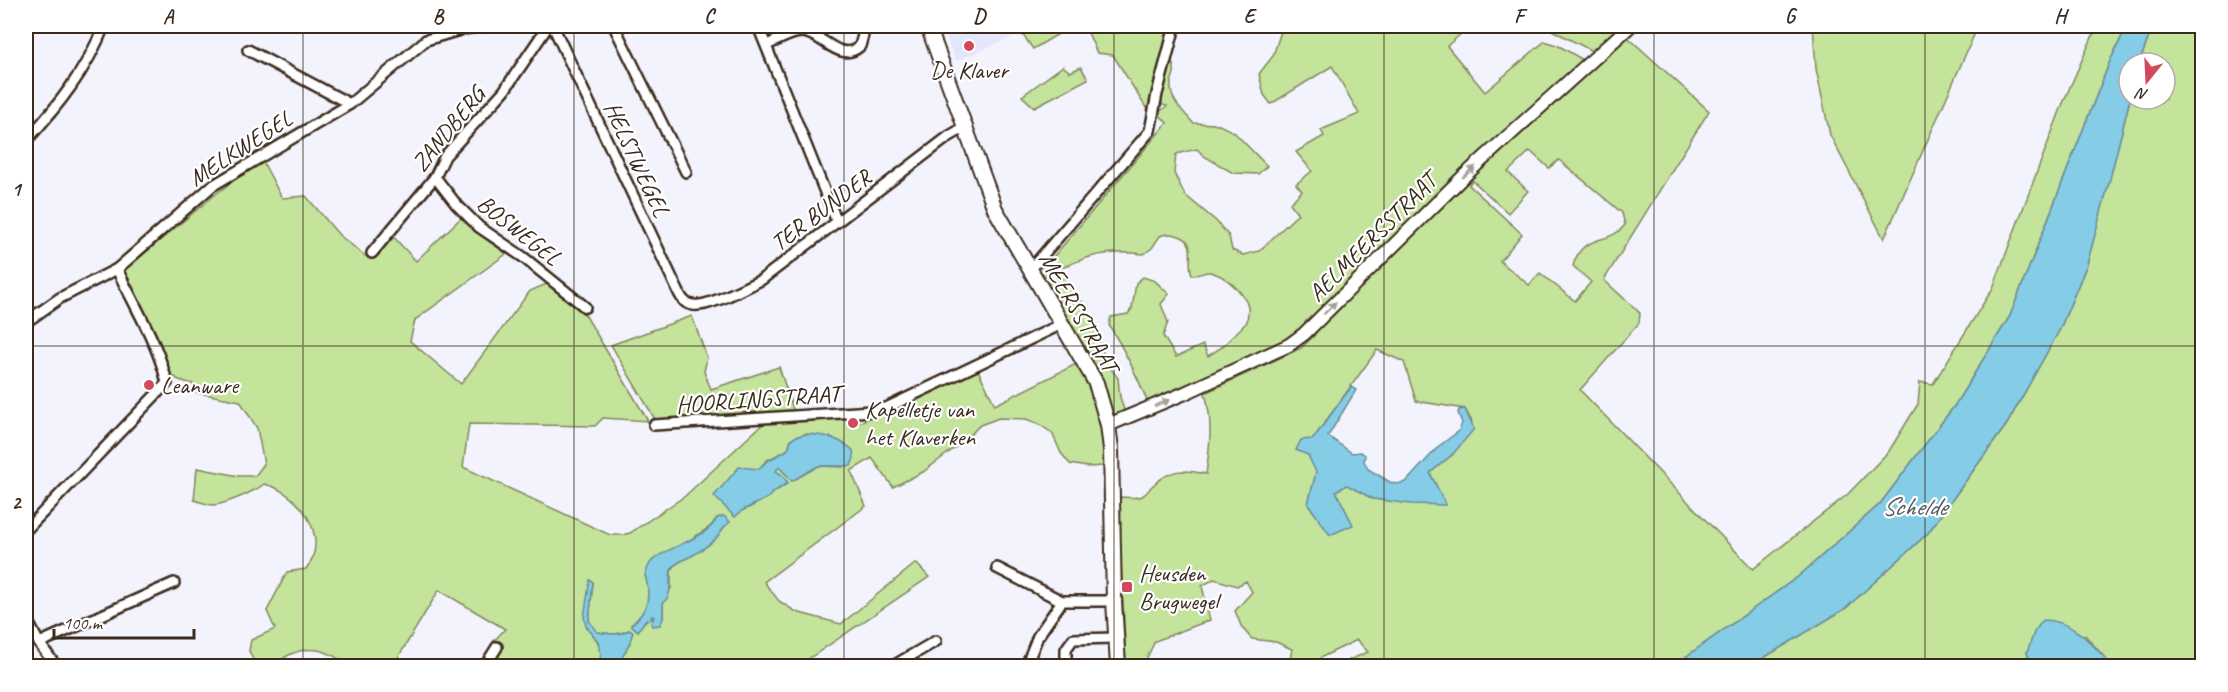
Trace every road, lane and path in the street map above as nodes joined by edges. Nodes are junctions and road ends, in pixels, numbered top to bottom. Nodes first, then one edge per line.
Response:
1 (104, 26) edge
2 (485, 26) edge
3 (548, 26) edge
4 (553, 26) edge
5 (614, 26) edge
6 (758, 26) edge
7 (861, 26) edge
8 (928, 26) edge
9 (1175, 26) edge
10 (1630, 26) edge
11 (767, 45) junction
12 (248, 50) dead end
13 (350, 104) junction
14 (965, 127) junction
15 (26, 141) edge
16 (686, 172) dead end
17 (435, 177) junction
18 (837, 222) junction
19 (372, 253) dead end
20 (117, 269) junction
21 (1029, 271) junction
22 (691, 305) joint
23 (585, 307) dead end
24 (26, 322) edge
25 (1062, 324) junction
26 (654, 425) dead end
27 (1108, 425) junction
28 (26, 530) edge
29 (997, 568) dead end
30 (174, 583) dead end
31 (1062, 601) junction
32 (1114, 601) junction
33 (26, 621) edge
34 (1116, 638) junction
35 (936, 641) dead end
36 (39, 643) junction
37 (497, 647) dead end
38 (56, 666) edge
39 (485, 666) edge
40 (892, 666) edge
41 (1026, 666) edge
42 (1066, 666) edge
43 (1118, 666) edge

1 - 15 street
2 - 13 street, MELKWEGEL
3 - 17 street, ZANDBERG
4 - 22 street, HELSTWEGEL
5 - 16 street
6 - 11 street
7 - 11 street
8 - 14 main road, MEERSSTRAAT
9 - 21 street
27 -> 10 street, AELMEERSSTRAAT
11 - 18 street
12 - 13 street
13 - 20 street, MELKWEGEL
14 - 18 street, TER BUNDER
14 - 21 main road, MEERSSTRAAT
17 - 19 street, ZANDBERG
17 - 23 street, BOSWEGEL
18 - 22 street, TER BUNDER
20 - 24 street, MELKWEGEL
20 - 28 street
21 - 25 main road, MEERSSTRAAT
25 - 26 street, HOORLINGSTRAAT
25 - 27 main road, MEERSSTRAAT
27 - 32 main road, MEERSSTRAAT
29 - 31 street
30 - 36 street
31 - 32 street
31 - 41 street
32 - 34 main road, MEERSSTRAAT
33 - 36 street
34 - 42 street
34 - 43 main road, MEERSSTRAAT
35 - 40 street
36 - 38 street
37 - 39 street

